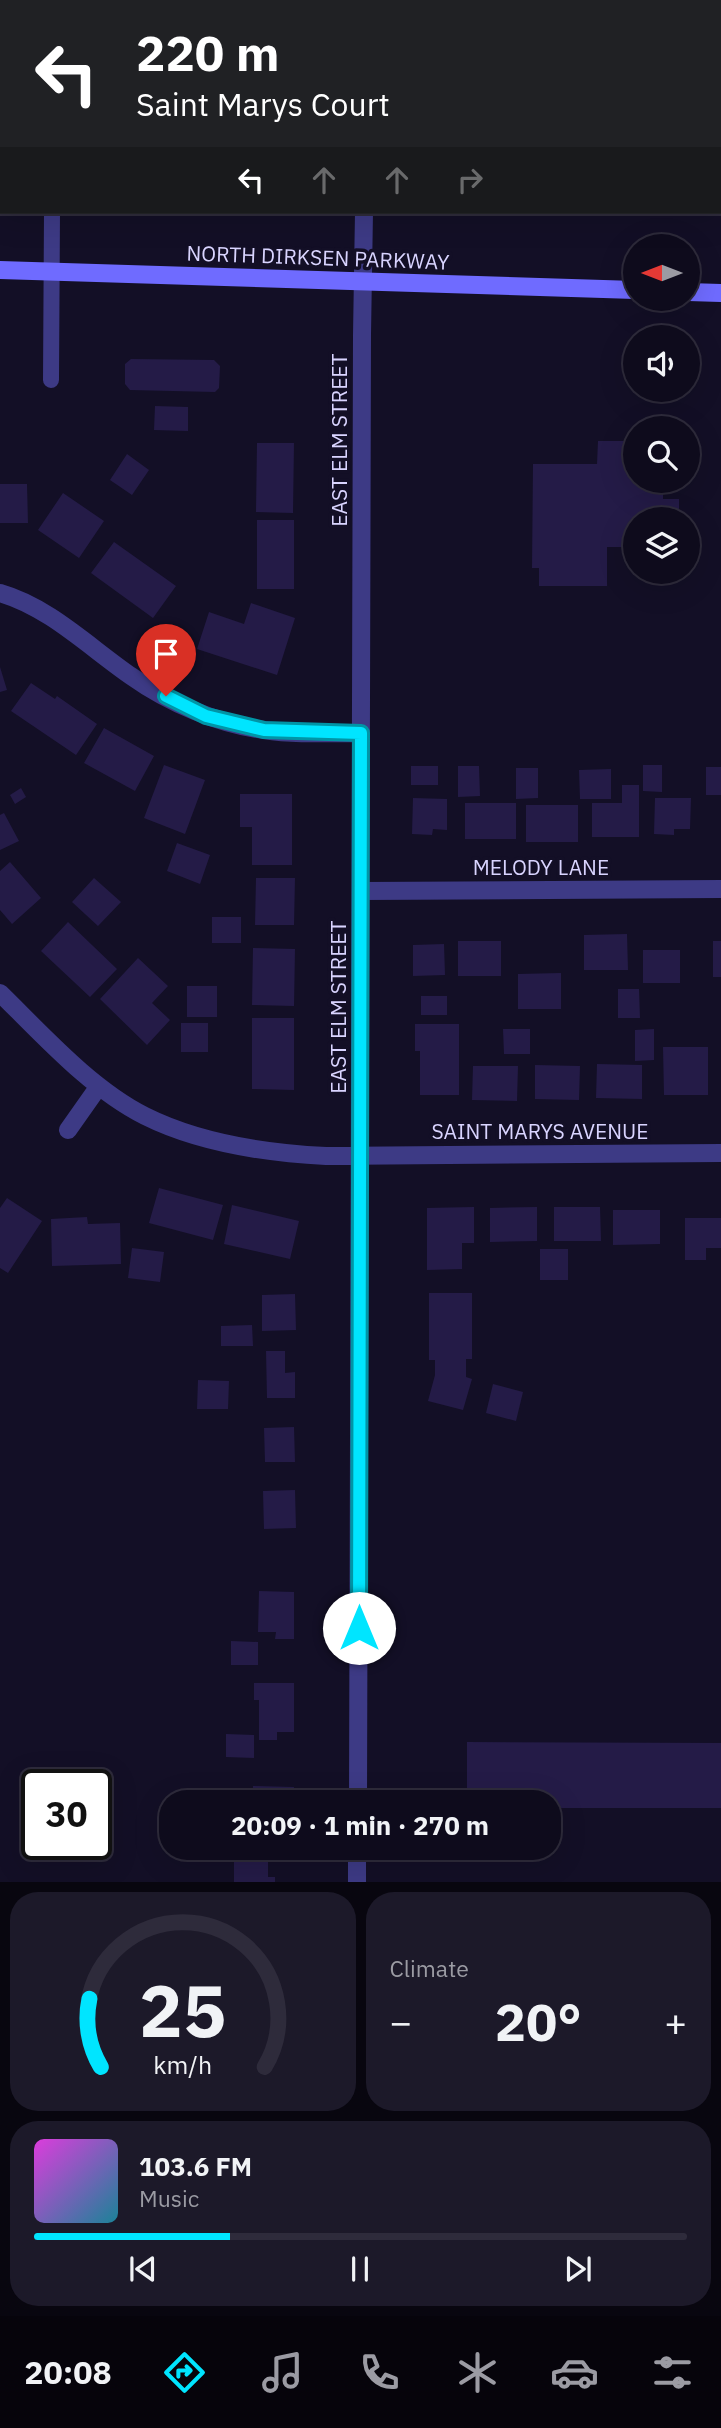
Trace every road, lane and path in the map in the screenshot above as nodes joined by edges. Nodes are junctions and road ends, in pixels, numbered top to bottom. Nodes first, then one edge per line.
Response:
1 (54, 214) edge
2 (364, 214) edge
3 (0, 270) edge
4 (52, 271) junction
5 (363, 281) junction
6 (623, 290) edge
7 (700, 292) edge
8 (721, 293) edge
9 (51, 380) dead end
10 (0, 593) edge
11 (361, 733) junction
12 (721, 889) edge
13 (362, 891) junction
14 (0, 993) edge
15 (99, 1086) junction
16 (68, 1130) dead end
17 (721, 1153) edge
18 (360, 1155) junction
19 (358, 1790) edge
20 (358, 1860) edge
21 (357, 1882) edge

1 - 4 lane
2 - 5 street, EAST ELM STREET
3 - 4 main road, NORTH DIRKSEN PARKWAY
4 - 5 main road, NORTH DIRKSEN PARKWAY
4 - 9 lane
5 - 6 main road, NORTH DIRKSEN PARKWAY
5 - 11 street, EAST ELM STREET
7 - 8 main road
10 - 11 street
11 - 13 street, EAST ELM STREET
12 - 13 street, MELODY LANE
13 - 18 street, EAST ELM STREET
14 - 15 street, SAINT MARYS AVENUE
15 - 16 street
15 - 18 street, SAINT MARYS AVENUE
17 - 18 street, SAINT MARYS AVENUE
18 - 19 street, EAST ELM STREET
20 - 21 street

